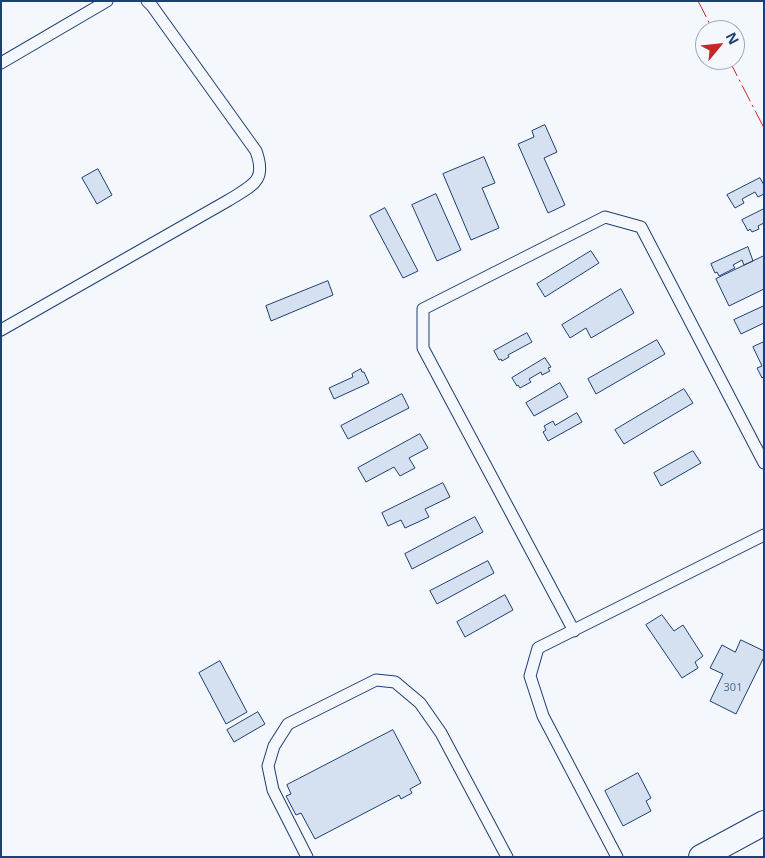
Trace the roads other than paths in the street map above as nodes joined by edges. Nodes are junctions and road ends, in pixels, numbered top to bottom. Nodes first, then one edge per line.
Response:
1 (107, 1) edge
2 (147, 1) edge
3 (1, 63) edge
4 (1, 330) edge
5 (764, 463) edge
6 (764, 535) edge
7 (574, 631) junction
8 (764, 823) edge
9 (308, 857) edge
10 (507, 857) edge
11 (617, 857) edge
12 (701, 857) edge

1 - 3 lane
2 - 4 lane
5 - 7 lane
6 - 7 lane
7 - 11 lane
8 - 12 street
9 - 10 lane

